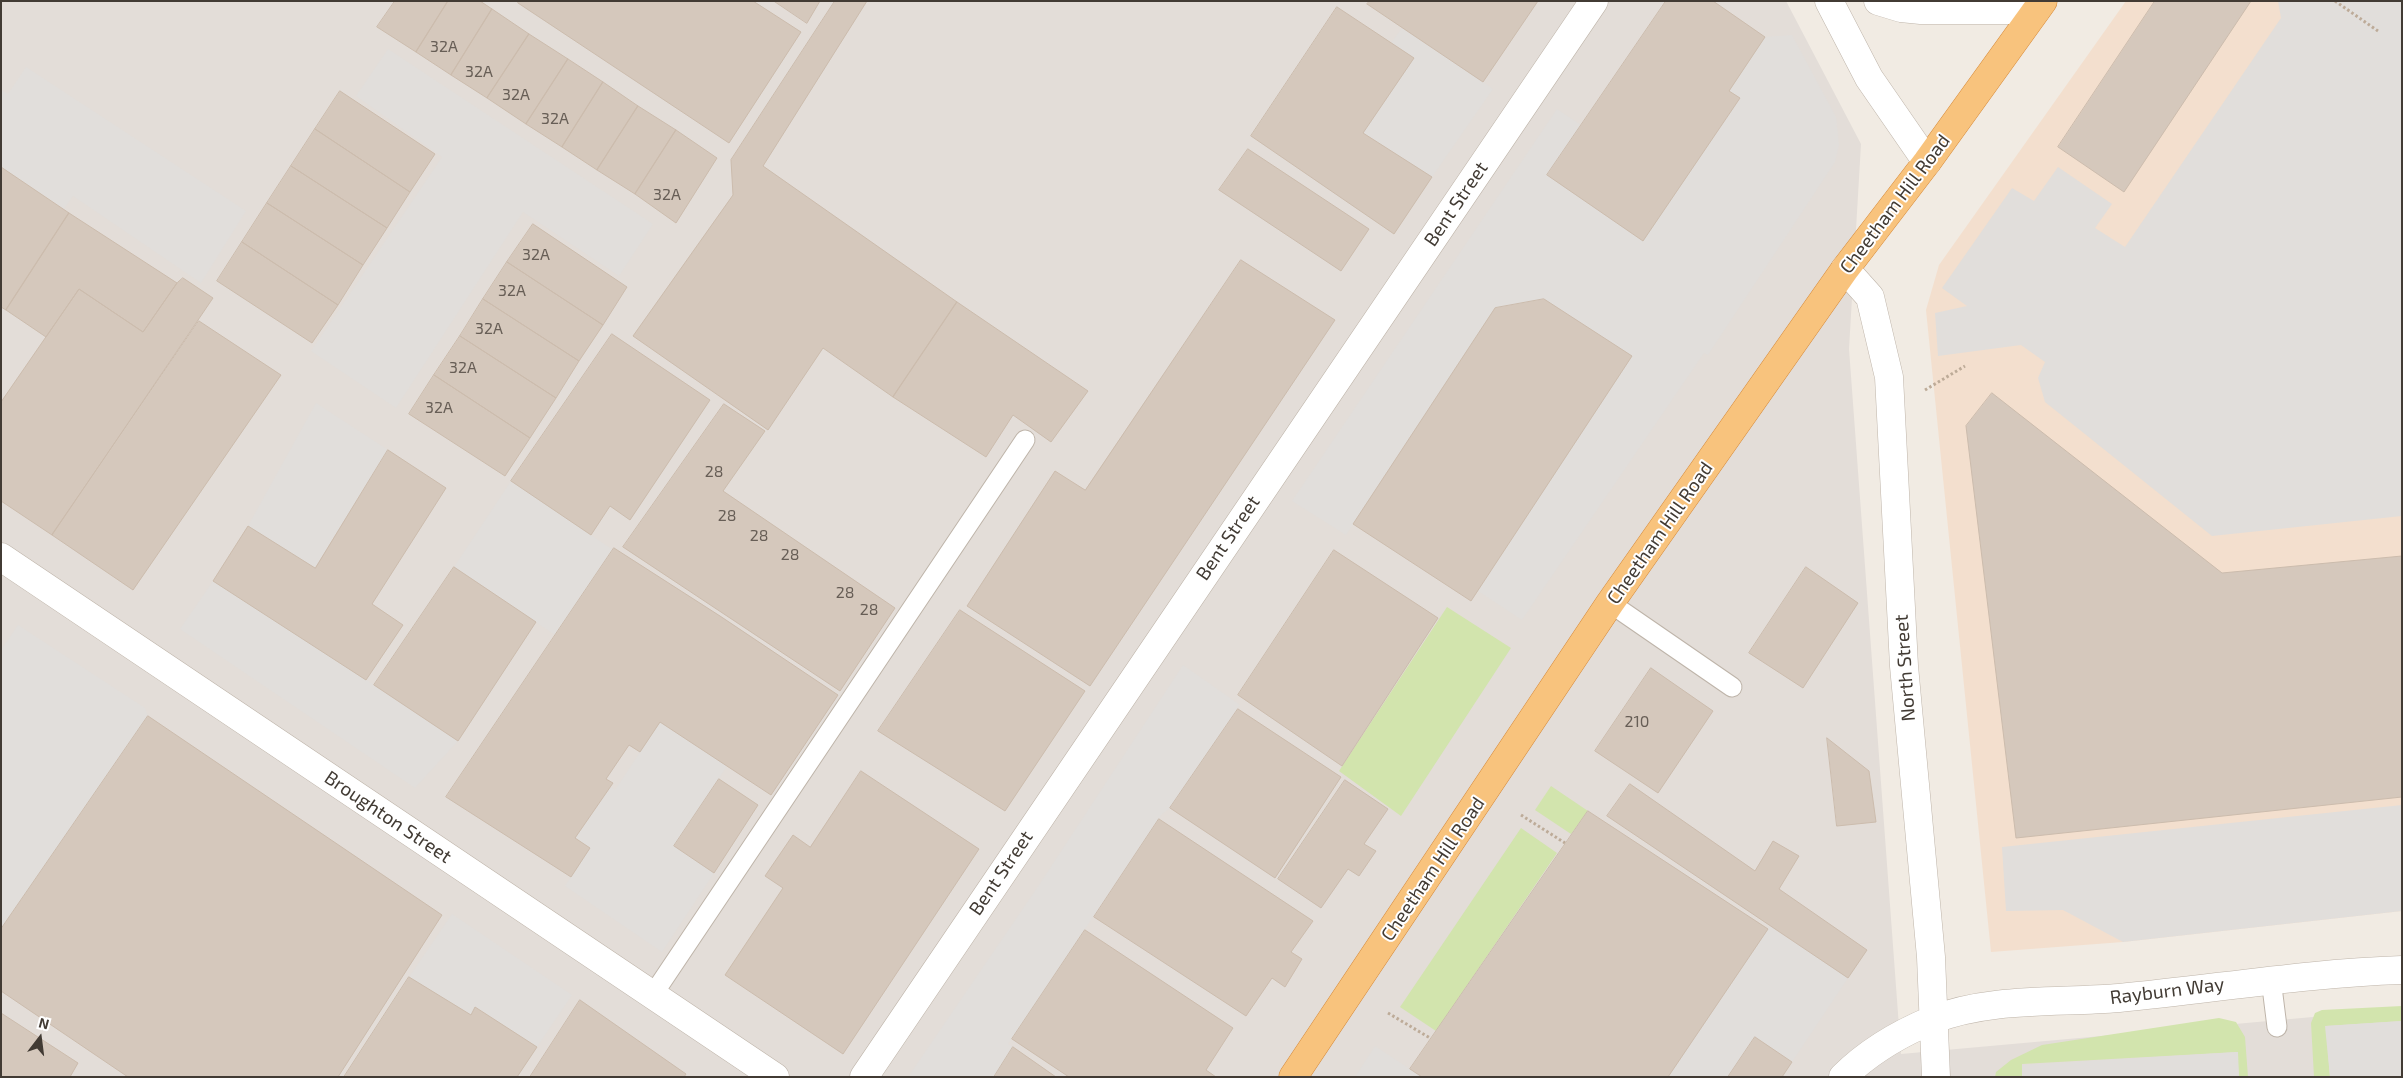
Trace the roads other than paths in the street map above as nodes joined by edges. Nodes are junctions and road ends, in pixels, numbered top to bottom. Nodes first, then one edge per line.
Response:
1 (1594, 1) edge
2 (1829, 1) edge
3 (1878, 1) edge
4 (2039, 6) edge
5 (1927, 162) junction
6 (1845, 269) junction
7 (1025, 440) dead end
8 (5, 567) edge
9 (1610, 603) junction
10 (1732, 687) dead end
11 (2402, 970) edge
12 (2271, 979) junction
13 (652, 996) junction
14 (1933, 1020) junction
15 (2277, 1027) dead end
16 (775, 1077) edge
17 (864, 1077) edge
18 (1293, 1077) edge
19 (1843, 1077) edge
20 (1936, 1077) edge

1 - 17 street, Bent Street
2 - 5 street
3 - 4 street
4 - 5 highway, Cheetham Hill Road
5 - 6 highway, Cheetham Hill Road
6 - 9 highway, Cheetham Hill Road
6 - 14 street, North Street
7 - 13 lane
8 - 13 street, Broughton Street
9 - 10 lane
9 - 18 highway, Cheetham Hill Road
11 - 12 street, Rayburn Way
12 - 14 street, Rayburn Way
12 - 15 lane
13 - 16 street, Broughton Street
14 - 19 street, Rayburn Way
14 - 20 street, North Street

